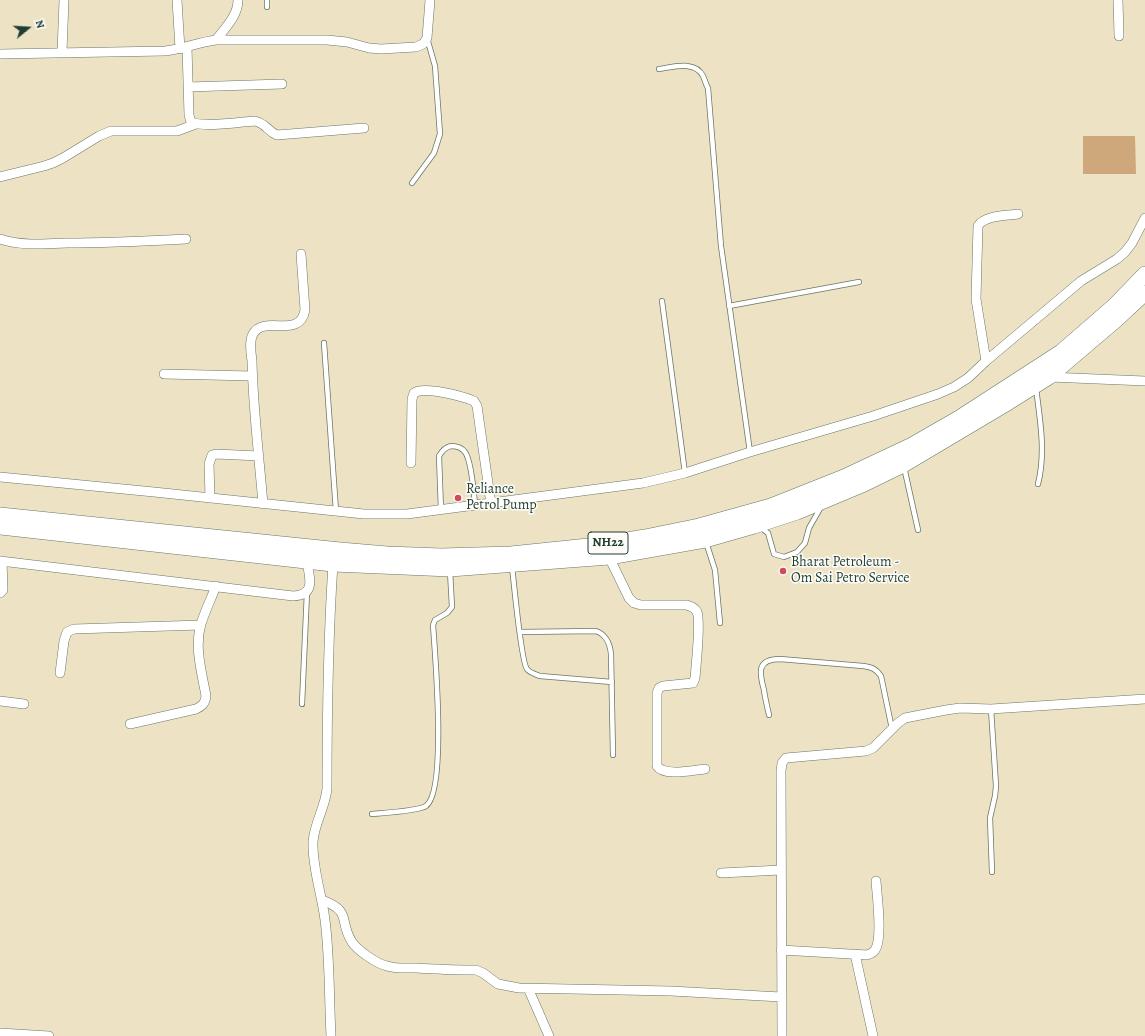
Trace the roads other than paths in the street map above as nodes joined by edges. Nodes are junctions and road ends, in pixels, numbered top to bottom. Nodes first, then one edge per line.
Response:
1 (64, 0) edge
2 (177, 0) edge
3 (238, 0) edge
4 (267, 0) edge
5 (430, 0) edge
6 (1118, 0) edge
7 (267, 7) dead end
8 (1119, 36) dead end
9 (427, 38) junction
10 (216, 40) junction
11 (183, 48) junction
12 (62, 52) junction
13 (0, 54) edge
14 (659, 69) dead end
15 (282, 84) dead end
16 (188, 87) junction
17 (196, 124) junction
18 (364, 128) dead end
19 (0, 177) edge
20 (412, 183) dead end
21 (1018, 214) dead end
22 (1145, 218) edge
23 (0, 239) edge
24 (186, 239) dead end
25 (301, 254) dead end
26 (1145, 274) edge
27 (859, 282) dead end
28 (1145, 293) edge
29 (662, 302) dead end
30 (729, 306) junction
31 (324, 343) dead end
32 (986, 361) junction
33 (164, 374) dead end
34 (252, 376) junction
35 (1049, 377) junction
36 (1145, 381) edge
37 (1036, 384) junction
38 (750, 452) junction
39 (259, 456) junction
40 (411, 463) dead end
41 (903, 465) junction
42 (685, 473) junction
43 (0, 477) edge
44 (1038, 484) dead end
45 (210, 498) junction
46 (825, 500) junction
47 (262, 504) junction
48 (491, 504) junction
49 (476, 506) junction
50 (441, 510) junction
51 (336, 511) junction
52 (0, 515) edge
53 (758, 525) junction
54 (0, 527) edge
55 (918, 530) dead end
56 (706, 540) junction
57 (609, 557) junction
58 (1, 561) edge
59 (307, 561) junction
60 (332, 564) junction
61 (512, 565) junction
62 (450, 569) junction
63 (216, 586) junction
64 (307, 592) junction
65 (0, 593) edge
66 (720, 623) dead end
67 (201, 625) junction
68 (520, 632) junction
69 (60, 673) dead end
70 (612, 682) junction
71 (1145, 699) edge
72 (0, 701) edge
73 (24, 704) dead end
74 (302, 704) dead end
75 (991, 709) junction
76 (769, 715) dead end
77 (130, 724) dead end
78 (892, 728) junction
79 (613, 755) dead end
80 (705, 769) dead end
81 (372, 814) dead end
82 (781, 870) junction
83 (992, 872) dead end
84 (721, 873) dead end
85 (876, 881) dead end
86 (322, 900) junction
87 (781, 950) junction
88 (855, 954) junction
89 (528, 988) junction
90 (782, 997) junction
91 (0, 1033) edge
92 (49, 1036) edge
93 (330, 1036) edge
94 (549, 1036) edge
95 (782, 1036) edge
96 (873, 1036) edge

1 - 12 street
2 - 11 street
3 - 10 street
4 - 7 lane
5 - 9 street
6 - 8 street
9 - 10 street
9 - 20 lane
10 - 11 street
11 - 12 street
11 - 16 street
12 - 13 street
14 - 30 lane
15 - 16 street
16 - 17 street
17 - 18 street
17 - 19 street
21 - 32 street
22 - 32 street
23 - 24 street
25 - 34 street
26 - 52 highway, NH22
27 - 30 lane
28 - 35 highway, NH22
29 - 42 lane
30 - 38 lane
31 - 51 lane
32 - 38 street
33 - 34 street
34 - 39 street
35 - 36 street
35 - 37 highway, NH22
37 - 41 highway, NH22
37 - 44 lane
38 - 42 street
39 - 45 street
39 - 47 street
40 - 48 street
41 - 46 highway, NH22
41 - 55 lane
42 - 48 street
43 - 45 street
45 - 47 street
46 - 53 highway, NH22
46 - 53 lane
47 - 51 street
48 - 49 street
49 - 50 street
49 - 50 lane
50 - 51 street
53 - 56 highway, NH22
54 - 59 highway, NH22
56 - 57 highway, NH22
56 - 66 lane
57 - 61 highway, NH22
57 - 80 street
58 - 63 street
58 - 65 street
59 - 60 highway, NH22
59 - 64 street
60 - 62 highway, NH22
60 - 86 street
61 - 62 highway, NH22
61 - 68 lane
62 - 81 lane
63 - 64 street
63 - 67 street
64 - 74 lane
67 - 69 street
67 - 77 street
68 - 70 lane
68 - 70 lane
70 - 79 lane
71 - 75 street
72 - 73 street
75 - 78 street
75 - 83 lane
76 - 78 lane
78 - 82 street
82 - 84 street
82 - 87 street
85 - 88 street
86 - 89 street
86 - 93 street
87 - 88 street
87 - 90 street
88 - 96 street
89 - 90 street
89 - 94 street
90 - 95 street
91 - 92 street

